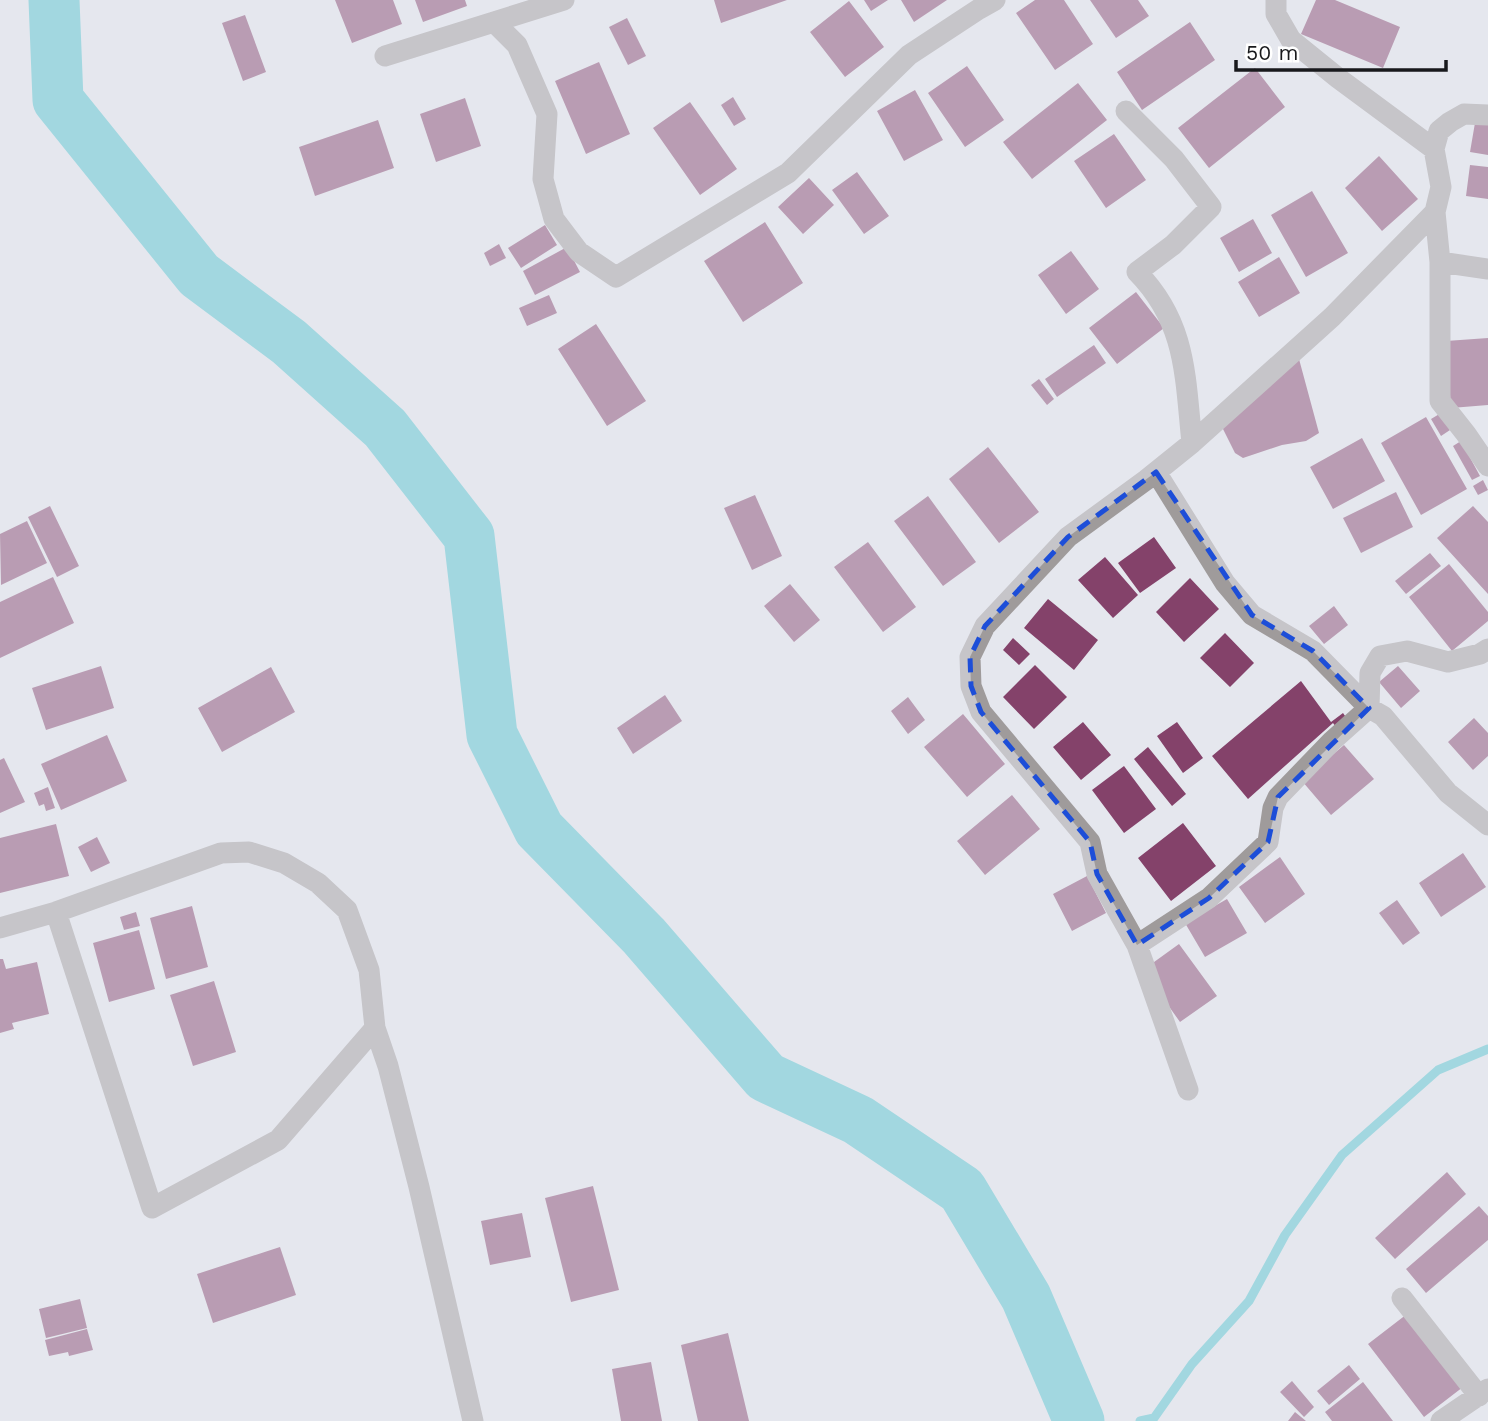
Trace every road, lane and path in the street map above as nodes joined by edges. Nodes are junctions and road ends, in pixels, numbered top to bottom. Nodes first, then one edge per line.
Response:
1 (564, 0) edge
2 (1276, 0) edge
3 (982, 3) edge
4 (537, 9) junction
5 (494, 22) junction
6 (517, 45) junction
7 (385, 56) dead end
8 (1126, 111) dead end
9 (1488, 115) edge
10 (1434, 149) junction
11 (1435, 212) junction
12 (1440, 262) junction
13 (1488, 269) edge
14 (1192, 443) junction
15 (1488, 466) edge
16 (1156, 472) junction
17 (1488, 649) edge
18 (1369, 708) junction
19 (1488, 825) edge
20 (56, 912) junction
21 (0, 928) edge
22 (1137, 945) junction
23 (376, 1028) junction
24 (1188, 1090) dead end
25 (1402, 1298) dead end
26 (1483, 1392) edge
27 (473, 1421) edge
28 (1441, 1421) edge

1 - 4 street
2 - 10 street
3 - 6 street
4 - 5 street
4 - 6 street
5 - 6 street
5 - 7 street
8 - 14 street
9 - 10 street
10 - 11 street
11 - 12 street
11 - 14 street
12 - 13 street
12 - 15 street
14 - 16 street
16 - 18 street
16 - 22 street
17 - 18 street
18 - 19 street
18 - 22 street
20 - 21 street
20 - 23 street
20 - 23 street
22 - 24 street
23 - 27 street
25 - 26 street
26 - 28 street

